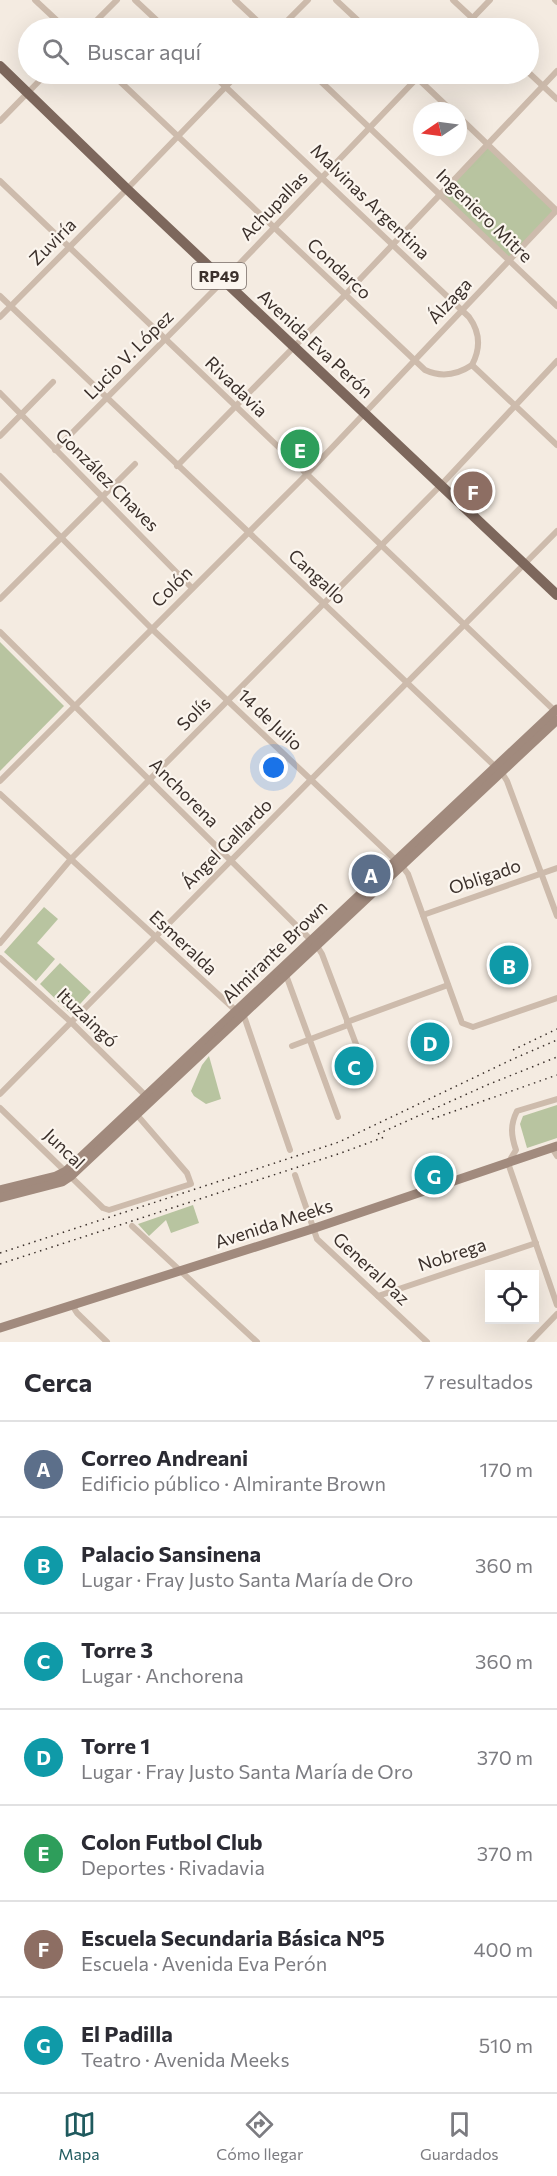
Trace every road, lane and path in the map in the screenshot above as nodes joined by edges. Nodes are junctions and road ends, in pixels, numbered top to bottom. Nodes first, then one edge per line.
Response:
1 (35, 0) edge
2 (117, 0) edge
3 (135, 0) edge
4 (236, 0) edge
5 (308, 0) edge
6 (336, 0) edge
7 (453, 0) edge
8 (490, 0) edge
9 (54, 18) edge
10 (99, 18) edge
11 (154, 18) edge
12 (255, 18) edge
13 (290, 18) edge
14 (355, 18) edge
15 (473, 18) joint
16 (0, 66) edge
17 (557, 71) edge
18 (539, 82) edge
19 (18, 83) edge
20 (19, 84) edge
21 (36, 84) edge
22 (123, 84) edge
23 (223, 84) edge
24 (229, 84) edge
25 (324, 84) edge
26 (409, 84) edge
27 (426, 84) edge
28 (543, 85) junction
29 (226, 87) junction
30 (28, 92) junction
31 (557, 99) edge
32 (443, 102) edge
33 (0, 121) edge
34 (467, 125) edge
35 (370, 127) junction
36 (179, 137) junction
37 (487, 144) junction
38 (322, 177) junction
39 (0, 181) edge
40 (128, 189) junction
41 (439, 194) junction
42 (557, 210) edge
43 (274, 228) junction
44 (392, 245) junction
45 (69, 247) junction
46 (509, 260) junction
47 (224, 280) junction
48 (345, 295) junction
49 (0, 296) edge
50 (10, 306) junction
51 (557, 306) edge
52 (462, 310) junction
53 (0, 317) edge
54 (165, 340) junction
55 (293, 347) junction
56 (415, 361) junction
57 (557, 361) edge
58 (472, 364) junction
59 (53, 382) dead end
60 (0, 393) edge
61 (107, 399) junction
62 (515, 405) junction
63 (236, 408) junction
64 (365, 414) junction
65 (21, 415) junction
66 (0, 436) edge
67 (557, 445) edge
68 (55, 450) junction
69 (135, 464) dead end
70 (177, 466) junction
71 (307, 474) junction
72 (0, 476) edge
73 (441, 485) junction
74 (102, 497) junction
75 (557, 531) edge
76 (248, 533) junction
77 (61, 538) junction
78 (381, 546) junction
79 (525, 565) junction
80 (192, 588) junction
81 (557, 595) edge
82 (0, 599) edge
83 (323, 603) junction
84 (464, 626) junction
85 (151, 628) junction
86 (0, 632) edge
87 (406, 683) junction
88 (228, 701) junction
89 (73, 706) junction
90 (556, 714) edge
91 (499, 771) junction
92 (150, 780) junction
93 (312, 780) junction
94 (0, 781) edge
95 (0, 794) edge
96 (71, 859) junction
97 (231, 861) junction
98 (399, 863) junction
99 (557, 868) edge
100 (541, 874) junction
101 (423, 915) junction
102 (557, 916) edge
103 (156, 938) junction
104 (0, 943) edge
105 (314, 944) junction
106 (0, 958) edge
107 (286, 975) junction
108 (448, 985) junction
109 (557, 998) edge
110 (240, 1014) junction
111 (71, 1022) junction
112 (348, 1024) junction
113 (310, 1039) junction
114 (292, 1046) dead end
115 (359, 1052) dead end
116 (0, 1094) edge
117 (149, 1099) junction
118 (557, 1099) edge
119 (0, 1108) edge
120 (137, 1115) junction
121 (338, 1117) dead end
122 (290, 1150) dead end
123 (555, 1150) edge
124 (508, 1163) junction
125 (68, 1173) junction
126 (295, 1175) dead end
127 (0, 1191) edge
128 (0, 1198) edge
129 (132, 1226) dead end
130 (312, 1229) junction
131 (536, 1243) junction
132 (181, 1271) junction
133 (378, 1296) junction
134 (72, 1305) junction
135 (557, 1305) edge
136 (557, 1314) edge
137 (0, 1328) edge
138 (107, 1342) edge
139 (257, 1342) edge
140 (427, 1342) edge
141 (530, 1342) edge

1 - 9 street
2 - 10 street
3 - 11 street
4 - 12 street
5 - 13 street
6 - 14 street
7 - 15 street
8 - 15 street
16 - 19 main road, Avenida Eva Perón / RP49
17 - 28 street
18 - 28 street
20 - 30 main road, Avenida Eva Perón / RP49
21 - 30 street
22 - 36 street, Condarco
23 - 29 street, Malvinas Argentina
24 - 29 street, Zuviría
25 - 35 street, Ingeniero Mitre
26 - 35 street, Achupallas
27 - 32 street
28 - 31 street
28 - 37 street
29 - 36 street, Zuviría
29 - 38 street, Malvinas Argentina
30 - 33 street
30 - 40 main road, Avenida Eva Perón / RP49
34 - 37 street
35 - 38 street, Achupallas
35 - 41 street, Ingeniero Mitre
36 - 40 street, Zuviría
36 - 43 street, Condarco
37 - 41 street
37 - 42 street
38 - 43 street, Achupallas
38 - 44 street, Malvinas Argentina
39 - 45 street, Rivadavia
40 - 45 street, Zuviría
40 - 47 main road, Avenida Eva Perón / RP49
41 - 44 street
41 - 46 street, Ingeniero Mitre
42 - 46 street, Álzaga
43 - 47 street, Achupallas
43 - 48 street, Condarco
44 - 48 street
44 - 52 street, Malvinas Argentina
45 - 50 street, Zuviría
45 - 54 street, Rivadavia
46 - 51 street, Ingeniero Mitre
46 - 52 street, Álzaga
47 - 54 street, Lucio V. López
47 - 55 main road, Avenida Eva Perón / RP49
48 - 55 street
48 - 56 street, Condarco
49 - 50 street, Cangallo
50 - 53 street, Zuviría
50 - 61 street, Cangallo
52 - 56 street, Álzaga
52 - 58 street, Malvinas Argentina
54 - 61 street, Lucio V. López
54 - 63 street, Rivadavia
55 - 63 street
55 - 64 main road, Avenida Eva Perón / RP49
56 - 58 street, Condarco
56 - 64 street, Álzaga
57 - 62 street, Solís
58 - 62 street
59 - 65 street
60 - 65 street, González Chaves
61 - 68 street, Lucio V. López
61 - 70 street, Cangallo
62 - 67 street
62 - 73 street, Solís
63 - 70 street
63 - 71 street, Rivadavia
64 - 71 street, Colón
64 - 73 main road, Avenida Eva Perón / RP49
65 - 66 street
65 - 68 street, González Chaves
68 - 74 street, González Chaves
69 - 74 street
70 - 76 street, Cangallo
71 - 76 street, Colón
71 - 78 street, Rivadavia
72 - 77 street, 14 de Julio
73 - 78 street, Solís
73 - 79 main road, Avenida Eva Perón / RP49
74 - 77 street
74 - 80 street, González Chaves
75 - 79 street, Ángel Gallardo
76 - 80 street, Colón
76 - 83 street, Cangallo
77 - 82 street
77 - 85 street, 14 de Julio
78 - 83 street, Solís
78 - 84 street, Rivadavia
79 - 81 main road, Avenida Eva Perón / RP49
79 - 84 street, Ángel Gallardo
80 - 85 street, Colón
83 - 87 street, Cangallo
83 - 88 street, Solís
84 - 87 street, Ángel Gallardo
84 - 90 street, Rivadavia
85 - 88 street, 14 de Julio
85 - 89 street, Colón
86 - 89 street, Anchorena
87 - 91 street, Cangallo
87 - 93 street, Ángel Gallardo
88 - 92 street, Solís
88 - 93 street, 14 de Julio
89 - 92 street, Anchorena
89 - 94 street, Colón
90 - 91 main road, Almirante Brown
91 - 98 main road, Almirante Brown
91 - 100 street, Cangallo
92 - 96 street, Solís
92 - 97 street, Anchorena
93 - 97 street, Ángel Gallardo
93 - 98 street, 14 de Julio
95 - 96 street, Esmeralda
96 - 103 street, Esmeralda
96 - 104 street, Solís
97 - 103 street, Ángel Gallardo
97 - 105 street, Anchorena
98 - 101 street, 14 de Julio
98 - 105 main road, Almirante Brown
99 - 100 street, Obligado
100 - 101 street, Obligado
100 - 102 street, Cangallo
101 - 108 street, 14 de Julio
103 - 110 street, Esmeralda
103 - 111 street, Ángel Gallardo
105 - 107 main road, Almirante Brown
105 - 110 main road, Almirante Brown
105 - 112 street, Anchorena
106 - 111 street, Ituzaingó
107 - 110 main road, Almirante Brown
107 - 113 street
108 - 109 street, 14 de Julio
108 - 112 street
110 - 117 main road, Almirante Brown
110 - 122 street, Esmeralda
111 - 116 street, Ángel Gallardo
111 - 117 street, Ituzaingó
112 - 113 street
112 - 115 street, Anchorena
113 - 114 street
113 - 121 street
117 - 120 main road, Almirante Brown
117 - 125 main road, Almirante Brown
118 - 124 street
119 - 125 street, Juncal
120 - 125 main road, Almirante Brown
120 - 125 street, Juncal
123 - 124 main road, Avenida Meeks
124 - 130 main road, Avenida Meeks
124 - 131 street
125 - 127 main road, Almirante Brown
125 - 128 main road, Almirante Brown
126 - 130 street, General Paz
129 - 132 street
130 - 132 main road, Avenida Meeks
130 - 133 street, General Paz
131 - 133 street, Nobrega
131 - 135 street
132 - 134 main road, Avenida Meeks
132 - 139 street
133 - 140 street, General Paz
134 - 137 main road, Avenida Meeks
134 - 138 street
136 - 141 street

